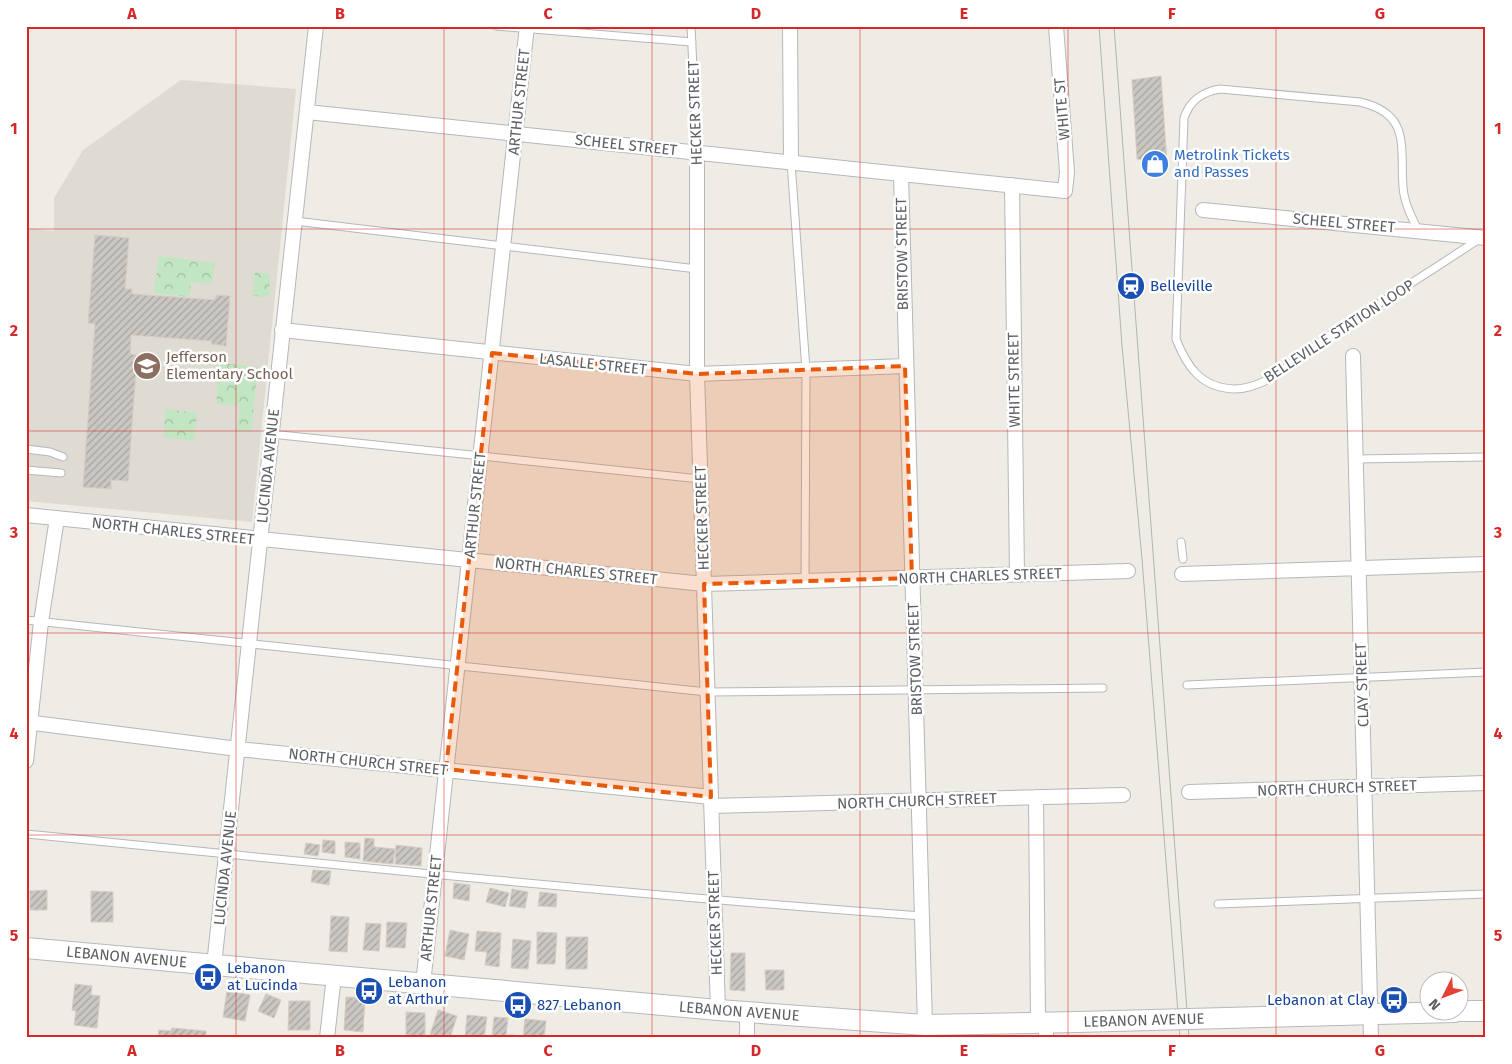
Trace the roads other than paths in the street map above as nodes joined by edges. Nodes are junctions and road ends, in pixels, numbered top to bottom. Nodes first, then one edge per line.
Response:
1 (316, 26) edge
2 (496, 26) edge
3 (691, 26) edge
4 (790, 26) edge
5 (1056, 26) edge
6 (527, 28) edge
7 (692, 42) junction
8 (307, 112) junction
9 (516, 133) junction
10 (697, 153) junction
11 (792, 162) junction
12 (900, 174) junction
13 (1012, 185) junction
14 (1065, 191) joint
15 (1203, 210) dead end
16 (294, 221) junction
17 (1418, 230) junction
18 (1484, 238) edge
19 (503, 247) junction
20 (697, 269) junction
21 (282, 330) junction
22 (492, 353) junction
23 (1353, 356) dead end
24 (905, 366) junction
25 (806, 370) junction
26 (697, 374) junction
27 (271, 434) junction
28 (26, 449) edge
29 (480, 456) junction
30 (63, 457) dead end
31 (1486, 457) edge
32 (1355, 459) junction
33 (26, 470) edge
34 (61, 474) dead end
35 (700, 479) junction
36 (26, 515) edge
37 (57, 518) junction
38 (260, 540) junction
39 (1181, 542) dead end
40 (469, 560) junction
41 (1183, 560) dead end
42 (1486, 564) edge
43 (1357, 567) junction
44 (1128, 571) dead end
45 (1182, 574) dead end
46 (1017, 575) junction
47 (912, 578) junction
48 (805, 581) junction
49 (704, 584) junction
50 (26, 620) edge
51 (41, 622) junction
52 (249, 644) junction
53 (458, 666) junction
54 (1486, 672) edge
55 (1362, 676) junction
56 (1187, 685) dead end
57 (916, 688) junction
58 (1103, 688) dead end
59 (707, 692) junction
60 (28, 722) edge
61 (238, 749) junction
62 (26, 761) edge
63 (446, 769) junction
64 (1486, 783) edge
65 (1366, 787) junction
66 (1189, 792) dead end
67 (1123, 795) dead end
68 (1036, 798) junction
69 (711, 801) junction
70 (919, 801) junction
71 (26, 834) edge
72 (226, 854) junction
73 (434, 875) junction
74 (1486, 894) edge
75 (1368, 897) junction
76 (714, 900) junction
77 (1218, 904) dead end
78 (922, 916) junction
79 (26, 948) edge
80 (214, 965) junction
81 (334, 976) junction
82 (423, 984) junction
83 (718, 1010) junction
84 (1470, 1011) edge
85 (1486, 1011) edge
86 (746, 1012) junction
87 (1420, 1012) edge
88 (1371, 1013) junction
89 (925, 1025) junction
90 (1043, 1028) edge
91 (327, 1038) edge
92 (747, 1038) edge
93 (1371, 1038) edge

1 - 8 street, LUCINDA AVENUE
2 - 6 lane
3 - 7 lane, HECKER STREET
4 - 11 street
5 - 14 street, WHITE ST
6 - 7 lane
6 - 9 street, ARTHUR STREET
7 - 10 lane, HECKER STREET
8 - 9 street, SCHEEL STREET
8 - 16 street, LUCINDA AVENUE
9 - 10 street, SCHEEL STREET
9 - 19 street, ARTHUR STREET
10 - 11 street, SCHEEL STREET
10 - 20 street, HECKER STREET
11 - 12 street, SCHEEL STREET
11 - 25 lane
12 - 13 street, SCHEEL STREET
12 - 24 street, BRISTOW STREET
13 - 14 street, SCHEEL STREET
13 - 46 street, WHITE STREET
15 - 17 street, SCHEEL STREET
16 - 19 lane
16 - 21 street, LUCINDA AVENUE
17 - 18 street, SCHEEL STREET
17 - 18 lane, BELLEVILLE STATION LOOP
19 - 20 lane
19 - 22 street, ARTHUR STREET
20 - 26 street, HECKER STREET
21 - 22 street, LASALLE STREET
21 - 27 street, LUCINDA AVENUE
22 - 26 street, LASALLE STREET
22 - 29 street, ARTHUR STREET
23 - 32 street, CLAY STREET
24 - 25 street, LASALLE STREET
24 - 47 street, BRISTOW STREET
25 - 26 street, LASALLE STREET
25 - 48 lane
26 - 35 street, HECKER STREET
27 - 29 lane
27 - 38 street, LUCINDA AVENUE
28 - 30 lane
29 - 35 lane
29 - 40 street, ARTHUR STREET
31 - 32 lane
32 - 43 street, CLAY STREET
33 - 34 lane
35 - 49 street, HECKER STREET
36 - 37 street, NORTH CHARLES STREET
37 - 38 street, NORTH CHARLES STREET
37 - 51 street
38 - 40 street, NORTH CHARLES STREET
38 - 52 street, LUCINDA AVENUE
39 - 41 lane
40 - 49 street, NORTH CHARLES STREET
40 - 53 street, ARTHUR STREET
42 - 43 street
43 - 45 street
43 - 55 street, CLAY STREET
44 - 46 street, NORTH CHARLES STREET
46 - 47 street, NORTH CHARLES STREET
47 - 48 street, NORTH CHARLES STREET
47 - 57 street, BRISTOW STREET
48 - 49 street, NORTH CHARLES STREET
49 - 59 street, HECKER STREET
50 - 51 lane
51 - 52 lane
51 - 60 street
52 - 53 lane
52 - 61 street, LUCINDA AVENUE
53 - 59 lane
53 - 63 street, ARTHUR STREET
54 - 55 lane
55 - 56 lane
55 - 65 street, CLAY STREET
57 - 58 lane
57 - 59 lane
57 - 70 street, BRISTOW STREET
59 - 69 street, HECKER STREET
60 - 61 street, NORTH CHURCH STREET
60 - 62 street
61 - 63 street, NORTH CHURCH STREET
61 - 72 street, LUCINDA AVENUE
63 - 69 street, NORTH CHURCH STREET
63 - 73 street, ARTHUR STREET
64 - 65 street, NORTH CHURCH STREET
65 - 66 street, NORTH CHURCH STREET
65 - 75 street, CLAY STREET
67 - 68 street, NORTH CHURCH STREET
68 - 70 street, NORTH CHURCH STREET
68 - 90 street
69 - 70 street, NORTH CHURCH STREET
69 - 76 street, HECKER STREET
70 - 78 street, BRISTOW STREET
71 - 72 lane
72 - 73 lane
72 - 80 street, LUCINDA AVENUE
73 - 76 lane
73 - 82 street, ARTHUR STREET
74 - 75 lane
75 - 77 lane
75 - 88 street, CLAY STREET
76 - 78 lane
76 - 83 street, HECKER STREET
78 - 89 street, BRISTOW STREET
79 - 80 main road, LEBANON AVENUE
80 - 81 main road, LEBANON AVENUE
81 - 82 main road, LEBANON AVENUE
81 - 91 street
82 - 83 main road, LEBANON AVENUE
83 - 86 main road, LEBANON AVENUE
84 - 85 main road
86 - 89 main road, LEBANON AVENUE
86 - 92 street
87 - 88 main road, LEBANON AVENUE
88 - 90 main road, LEBANON AVENUE, bridge
88 - 93 street, CLAY STREET
89 - 90 main road, LEBANON AVENUE

